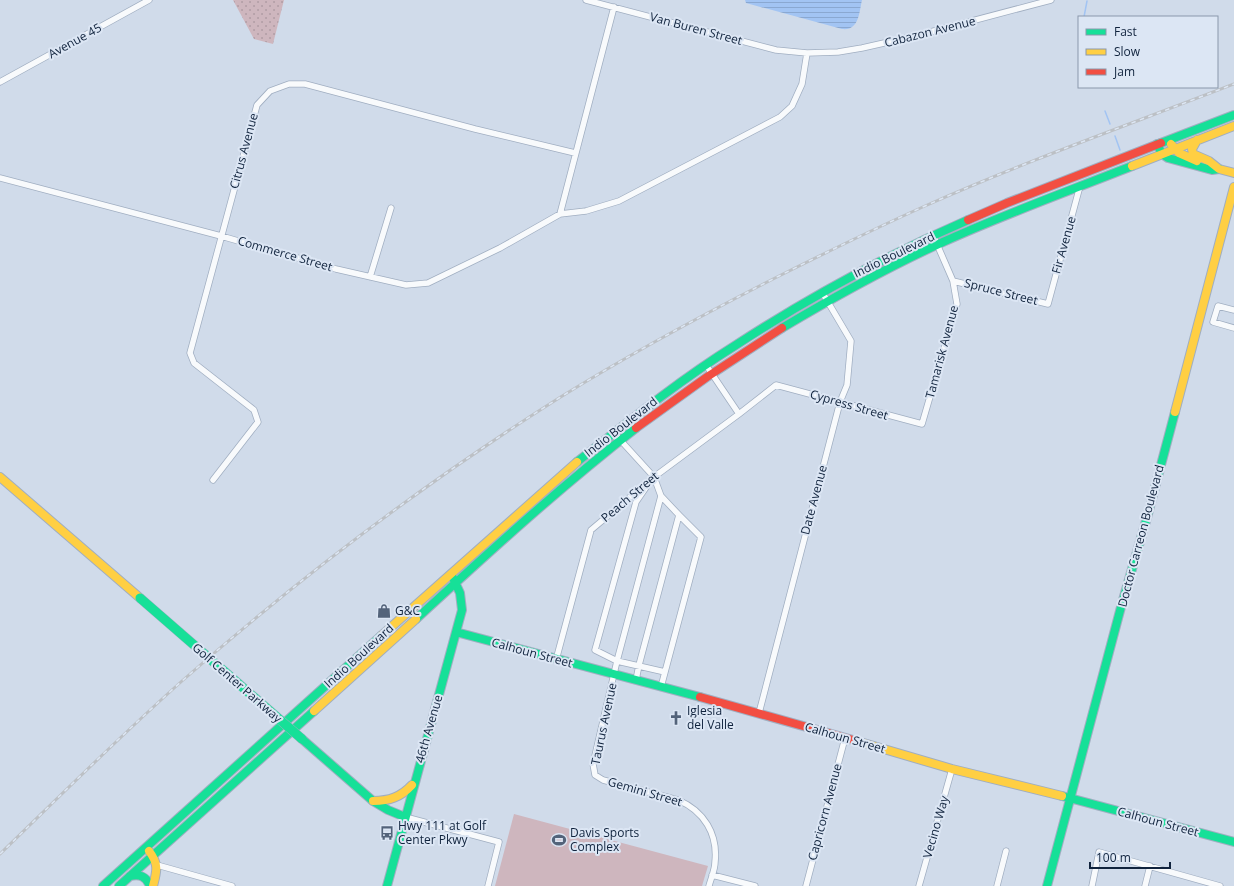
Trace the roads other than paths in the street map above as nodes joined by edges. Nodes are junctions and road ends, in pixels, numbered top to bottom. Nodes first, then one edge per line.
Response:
1 (149, 0) edge
2 (586, 0) edge
3 (1051, 0) edge
4 (614, 7) junction
5 (807, 53) junction
6 (0, 82) edge
7 (1234, 115) edge
8 (1234, 126) edge
9 (1169, 140) junction
10 (1197, 140) junction
11 (1157, 144) junction
12 (1174, 150) junction
13 (575, 153) junction
14 (1162, 154) junction
15 (1216, 167) junction
16 (1234, 173) edge
17 (0, 178) edge
18 (1080, 186) junction
19 (1234, 187) edge
20 (391, 208) dead end
21 (560, 214) junction
22 (933, 235) junction
23 (221, 236) junction
24 (938, 245) junction
25 (370, 277) junction
26 (953, 281) junction
27 (822, 292) junction
28 (828, 301) junction
29 (1048, 304) joint
30 (1234, 310) edge
31 (1234, 328) edge
32 (706, 365) junction
33 (712, 373) junction
34 (776, 385) joint
35 (840, 402) junction
36 (739, 414) junction
37 (922, 424) joint
38 (614, 432) junction
39 (620, 440) junction
40 (0, 477) edge
41 (654, 477) junction
42 (213, 480) dead end
43 (661, 496) junction
44 (679, 515) junction
45 (450, 574) junction
46 (456, 583) junction
47 (456, 632) junction
48 (556, 660) junction
49 (617, 660) junction
50 (639, 665) junction
51 (665, 672) junction
52 (614, 674) junction
53 (636, 680) junction
54 (661, 687) junction
55 (759, 713) junction
56 (844, 738) junction
57 (952, 769) junction
58 (232, 770) junction
59 (595, 774) joint
60 (414, 782) junction
61 (1070, 798) junction
62 (373, 801) junction
63 (207, 807) junction
64 (405, 817) junction
65 (1234, 841) edge
66 (146, 847) junction
67 (1006, 851) dead end
68 (155, 860) junction
69 (1150, 866) junction
70 (712, 875) junction
71 (130, 876) junction
72 (1208, 884) edge
73 (103, 886) edge
74 (119, 886) edge
75 (151, 886) edge
76 (232, 886) edge
77 (387, 886) edge
78 (488, 886) edge
79 (709, 886) edge
80 (755, 886) edge
81 (806, 886) edge
82 (919, 886) edge
83 (997, 886) edge
84 (1046, 886) edge
85 (1092, 886) edge
86 (1145, 886) edge
87 (1220, 886) edge

1 - 6 street, Avenue 45
2 - 4 street, Van Buren Street
3 - 5 street, Cabazon Avenue
4 - 5 street, Van Buren Street
4 - 13 street
5 - 21 street
7 - 9 main road, Indio Boulevard
8 - 10 main road, Indio Boulevard
9 - 11 main road, Indio Boulevard
9 - 12 main road
10 - 12 main road, Indio Boulevard
10 - 15 main road
11 - 14 main road
11 - 22 main road, Indio Boulevard
12 - 14 main road, Indio Boulevard
12 - 15 main road
13 - 21 street
13 - 23 street, Citrus Avenue
14 - 15 main road
14 - 18 main road, Indio Boulevard
15 - 16 main road
17 - 23 street, Commerce Street
18 - 24 main road, Indio Boulevard
18 - 29 street, Fir Avenue
19 - 61 main road, Doctor Carreon Boulevard
20 - 25 street
21 - 25 street, Commerce Street
22 - 24 street, Tamarisk Avenue
22 - 27 main road, Indio Boulevard
23 - 25 street, Commerce Street
23 - 42 street, Citrus Avenue
24 - 26 street, Tamarisk Avenue
24 - 28 main road, Indio Boulevard
26 - 29 street, Spruce Street
26 - 37 street, Tamarisk Avenue
27 - 28 street, Date Avenue
27 - 32 main road, Indio Boulevard
28 - 33 main road, Indio Boulevard
28 - 35 street, Date Avenue
30 - 31 street
32 - 33 street
32 - 38 main road, Indio Boulevard
33 - 36 street
33 - 39 main road, Indio Boulevard
34 - 35 street, Cypress Street
34 - 36 street, Peach Street
35 - 37 street, Cypress Street
35 - 55 street, Date Avenue
36 - 41 street, Peach Street
38 - 39 street
38 - 45 main road, Indio Boulevard
39 - 41 street
39 - 46 main road, Indio Boulevard
40 - 62 main road, Golf Center Parkway, bridge
41 - 43 street
41 - 48 street, Peach Street
41 - 49 street
43 - 44 street
43 - 49 street, Taurus Avenue
44 - 50 street
44 - 51 street
45 - 46 main road, 46th Avenue
45 - 58 main road, Indio Boulevard
46 - 47 main road, 46th Avenue
46 - 63 main road, Indio Boulevard
47 - 48 main road, Calhoun Street
47 - 60 main road, 46th Avenue
48 - 52 main road, Calhoun Street
49 - 50 street
49 - 52 street, Taurus Avenue
50 - 51 street
50 - 53 street
51 - 54 street
52 - 53 main road, Calhoun Street
52 - 59 street, Taurus Avenue
53 - 54 main road, Calhoun Street
54 - 55 main road, Calhoun Street
55 - 56 main road, Calhoun Street
56 - 57 main road, Calhoun Street
56 - 81 street, Capricorn Avenue
57 - 61 main road, Calhoun Street
57 - 82 street, Vecino Way
58 - 63 main road
58 - 66 main road, Indio Boulevard
59 - 70 street, Gemini Street
60 - 62 main road
60 - 64 main road, 46th Avenue
61 - 65 main road, Calhoun Street
61 - 84 main road, Doctor Carreon Boulevard
62 - 64 main road, Golf Center Parkway
63 - 68 main road, Indio Boulevard
64 - 77 main road, 46th Avenue
64 - 78 street, Golf Center Parkway
66 - 68 main road
66 - 73 main road, Indio Boulevard
67 - 83 street
68 - 71 main road, Indio Boulevard
68 - 75 main road
68 - 76 street
69 - 72 street
69 - 85 street
69 - 86 street
70 - 79 street
70 - 80 street
71 - 74 main road, Indio Boulevard
71 - 75 main road
72 - 87 street

